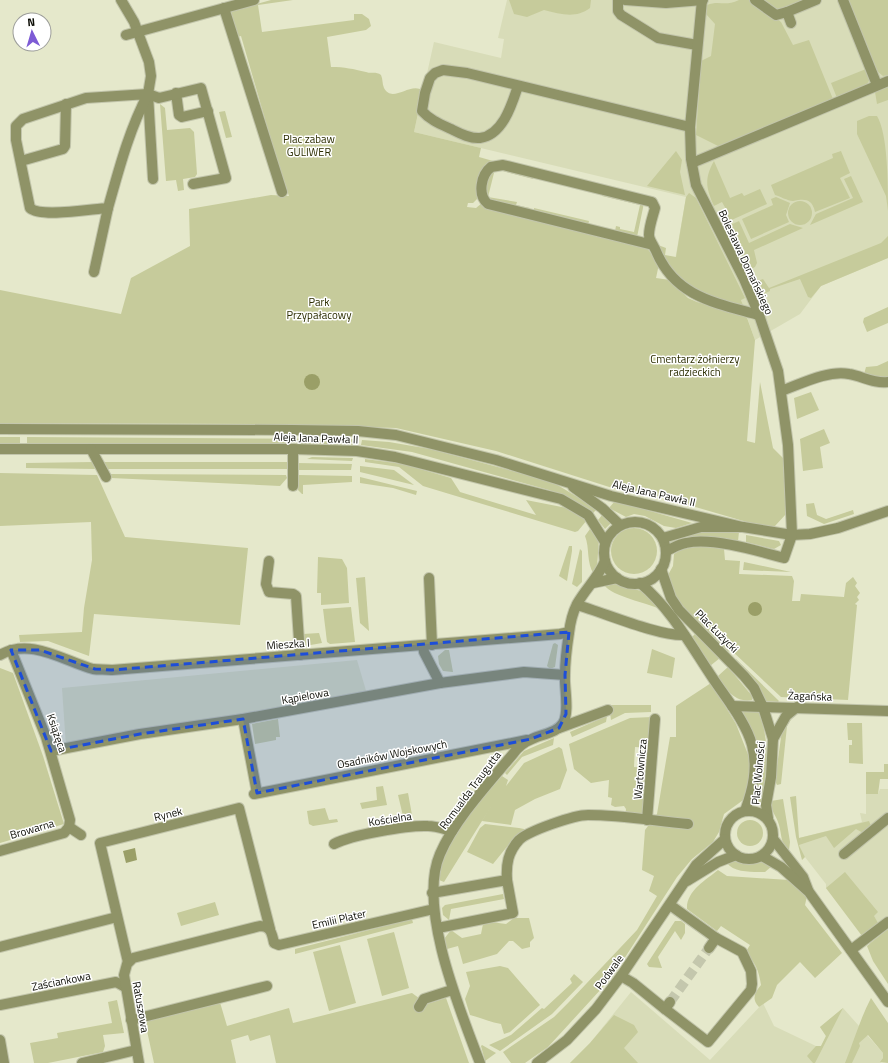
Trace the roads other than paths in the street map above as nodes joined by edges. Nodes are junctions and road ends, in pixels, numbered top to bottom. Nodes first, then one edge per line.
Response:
1 (121, 0) edge
2 (254, 0) edge
3 (618, 0) edge
4 (625, 0) edge
5 (702, 0) edge
6 (755, 0) edge
7 (816, 0) edge
8 (843, 0) edge
9 (224, 8) junction
10 (787, 12) junction
11 (792, 23) dead end
12 (138, 32) junction
13 (126, 35) dead end
14 (697, 45) junction
15 (888, 80) edge
16 (877, 85) junction
17 (518, 86) junction
18 (176, 93) junction
19 (148, 94) junction
20 (66, 104) junction
21 (208, 111) junction
22 (690, 127) junction
23 (21, 160) junction
24 (692, 163) junction
25 (153, 179) dead end
26 (193, 184) dead end
27 (282, 192) dead end
28 (108, 208) junction
29 (653, 245) junction
30 (94, 272) dead end
31 (759, 315) junction
32 (888, 382) edge
33 (780, 391) junction
34 (0, 429) edge
35 (0, 449) edge
36 (91, 449) junction
37 (293, 449) junction
38 (106, 477) dead end
39 (560, 479) junction
40 (293, 486) dead end
41 (888, 511) edge
42 (620, 525) junction
43 (743, 527) junction
44 (792, 535) junction
45 (663, 538) junction
46 (605, 542) junction
47 (666, 551) junction
48 (269, 561) dead end
49 (605, 561) junction
50 (661, 569) junction
51 (429, 578) dead end
52 (617, 578) junction
53 (593, 583) junction
54 (640, 583) junction
55 (577, 605) junction
56 (569, 632) junction
57 (684, 635) junction
58 (428, 645) junction
59 (12, 650) junction
60 (0, 655) edge
61 (300, 655) junction
62 (565, 675) junction
63 (440, 683) junction
64 (732, 706) junction
65 (763, 707) junction
66 (797, 707) junction
67 (608, 710) dead end
68 (888, 711) edge
69 (243, 719) junction
70 (655, 719) dead end
71 (560, 728) junction
72 (531, 739) junction
73 (773, 739) junction
74 (50, 751) junction
75 (745, 810) junction
76 (768, 818) junction
77 (888, 818) edge
78 (647, 820) junction
79 (688, 824) dead end
80 (69, 827) junction
81 (452, 831) junction
82 (80, 835) dead end
83 (725, 839) junction
84 (774, 840) junction
85 (334, 844) dead end
86 (0, 851) edge
87 (844, 854) dead end
88 (736, 855) junction
89 (762, 856) junction
90 (507, 880) junction
91 (685, 882) junction
92 (809, 892) junction
93 (432, 893) junction
94 (670, 905) junction
95 (434, 909) junction
96 (117, 917) junction
97 (888, 922) edge
98 (265, 928) junction
99 (438, 928) junction
100 (716, 938) junction
101 (0, 947) edge
102 (709, 948) tunnel mouth
103 (851, 950) junction
104 (131, 960) junction
105 (622, 976) junction
106 (267, 986) dead end
107 (125, 987) junction
108 (452, 990) junction
109 (888, 1002) edge
110 (0, 1005) edge
111 (419, 1007) dead end
112 (131, 1020) junction
113 (0, 1040) edge
114 (136, 1050) junction
115 (4, 1063) edge
116 (82, 1063) edge
117 (139, 1063) edge
118 (480, 1063) edge
119 (537, 1063) edge

1 - 12 street
2 - 9 street
3 - 14 street
4 - 5 street
5 - 14 street, Bolesława Domańskiego
6 - 10 street
7 - 10 street
8 - 16 street
9 - 12 street
9 - 27 street
10 - 11 street
12 - 13 street
12 - 19 street
14 - 22 street, Bolesława Domańskiego
15 - 16 street
16 - 24 street
17 - 17 street
17 - 22 street
18 - 19 street
18 - 21 street
18 - 21 street
19 - 20 street
19 - 25 street
19 - 28 street
20 - 23 street
20 - 23 street
21 - 26 street
22 - 24 street, Bolesława Domańskiego
23 - 28 street
24 - 31 street, Bolesława Domańskiego
28 - 30 street
29 - 29 street
29 - 31 street
31 - 33 street, Bolesława Domańskiego
32 - 33 street
33 - 44 street, Bolesława Domańskiego
34 - 39 street, Aleja Jana Pawła II
35 - 36 street, Aleja Jana Pawła II
36 - 37 street, Aleja Jana Pawła II
36 - 38 street
37 - 40 street
37 - 46 street, Aleja Jana Pawła II
39 - 42 street, Aleja Jana Pawła II
39 - 43 street, Aleja Jana Pawła II
41 - 44 street
42 - 45 street
42 - 46 street
43 - 44 street
43 - 45 street
44 - 47 street
45 - 47 street
46 - 49 street
47 - 50 street
48 - 61 street
49 - 52 street
49 - 53 street
50 - 54 street
50 - 65 street, Plac Łużycki
51 - 58 street
52 - 53 street
52 - 54 street
53 - 55 street
54 - 57 street
55 - 56 street
55 - 57 street
56 - 58 street, Mieszka I
56 - 62 street
57 - 64 street
58 - 61 street, Mieszka I
58 - 63 street
59 - 60 street
59 - 61 street, Mieszka I
59 - 74 street, Książęca
62 - 63 street, Kąpielowa
62 - 71 street
63 - 69 street, Kąpielowa
64 - 65 street, Żagańska
64 - 75 street, Plac Wolności
65 - 66 street, Żagańska
65 - 73 street, Plac Wolności
66 - 68 street, Żagańska
66 - 73 street
67 - 71 street, Romualda Traugutta
69 - 72 street, Osadników Wojskowych
69 - 74 street, Kąpielowa
70 - 78 street, Wartownicza
71 - 72 street, Romualda Traugutta
72 - 81 street, Romualda Traugutta
73 - 76 street, Plac Wolności
74 - 80 street, Książęca
75 - 76 street
75 - 83 street
76 - 84 street
77 - 87 street
78 - 79 street
78 - 90 street
80 - 82 street
80 - 86 street, Browarna
81 - 85 street, Kościelna
81 - 93 street, Romualda Traugutta
83 - 88 street
83 - 91 street, Podwale
84 - 89 street
84 - 92 street
88 - 89 street
88 - 91 street, Podwale
89 - 92 street
90 - 93 street
90 - 99 street
91 - 94 street, Podwale
92 - 103 street
93 - 95 street, Romualda Traugutta
94 - 100 street
94 - 105 street, Podwale
95 - 98 street, Emilii Plater
95 - 99 street, Romualda Traugutta
96 - 98 street, Rynek
96 - 101 street
96 - 104 street, Rynek
97 - 103 street
98 - 104 street
99 - 108 street, Romualda Traugutta
100 - 102 street
100 - 105 street
103 - 109 street
104 - 107 street, Ratuszowa
105 - 119 street, Podwale
106 - 112 street
107 - 110 street, Zaściankowa
107 - 112 street, Ratuszowa
108 - 111 street
108 - 118 street, Romualda Traugutta
112 - 114 street, Ratuszowa
113 - 115 street
114 - 116 street
114 - 117 street, Ratuszowa

